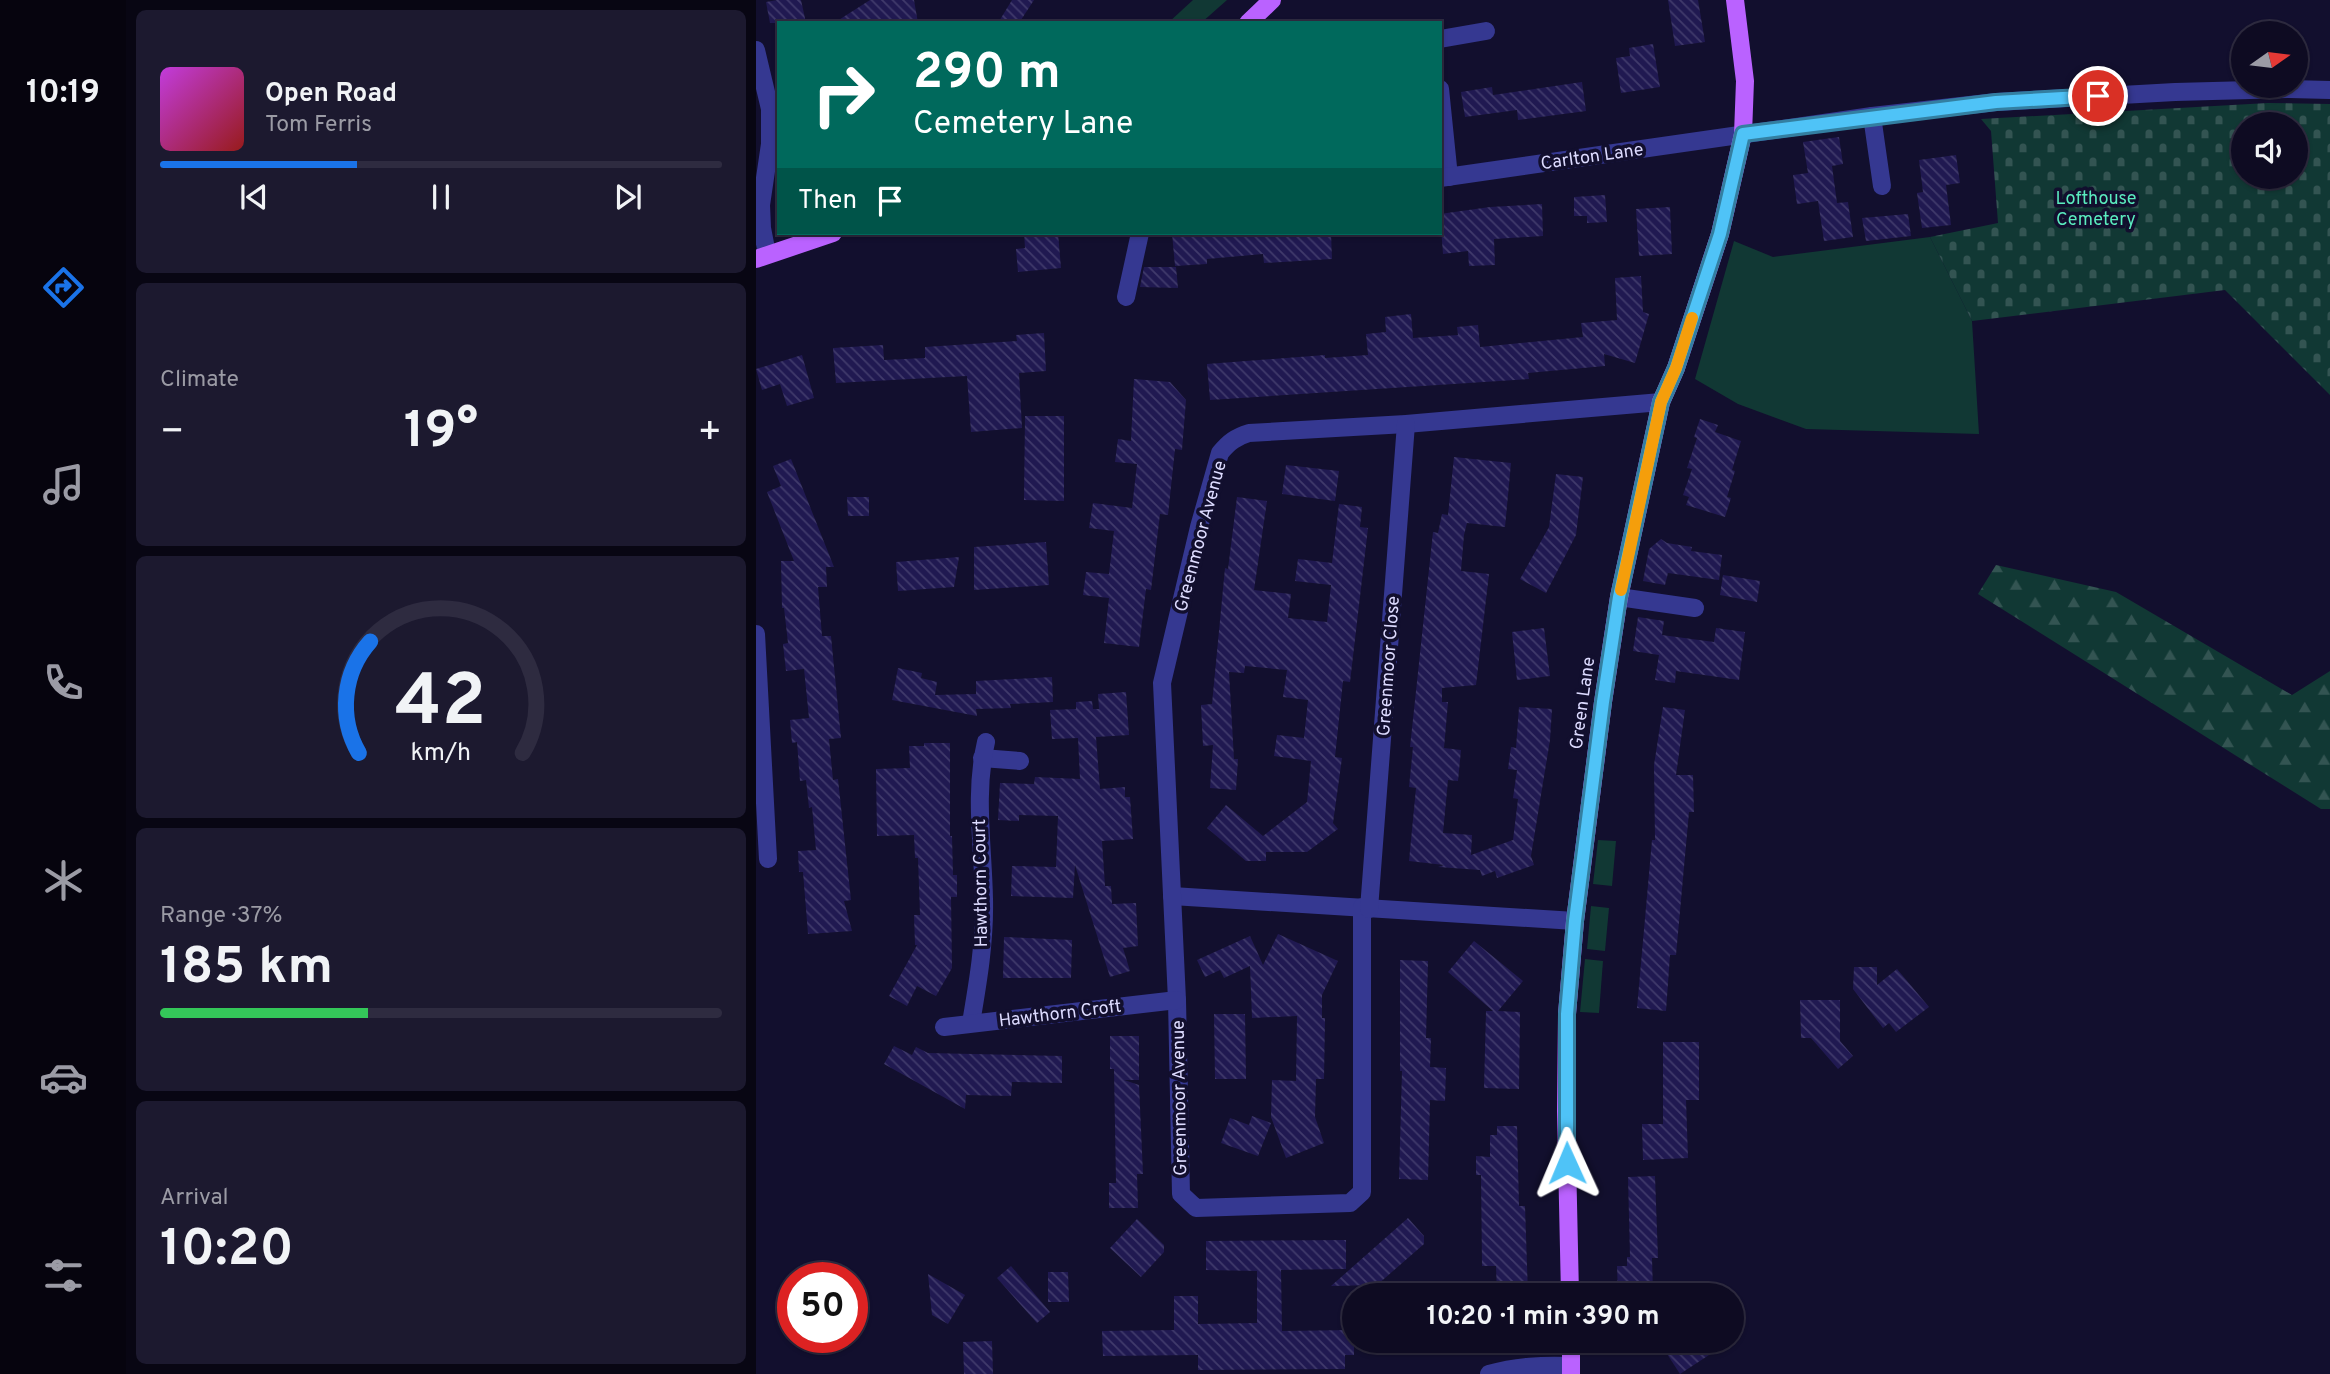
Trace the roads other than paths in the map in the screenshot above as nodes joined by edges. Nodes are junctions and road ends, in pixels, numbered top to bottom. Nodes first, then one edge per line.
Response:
1 (1272, 0) edge
2 (1735, 0) edge
3 (1250, 21) edge
4 (1486, 31) dead end
5 (1442, 39) edge
6 (756, 50) edge
7 (771, 68) edge
8 (2330, 90) edge
9 (1872, 116) junction
10 (1442, 125) edge
11 (1743, 134) junction
12 (1445, 178) edge
13 (1882, 186) dead end
14 (827, 235) edge
15 (1140, 235) edge
16 (762, 257) edge
17 (1126, 297) dead end
18 (1661, 402) junction
19 (1406, 424) junction
20 (1619, 597) junction
21 (1695, 608) dead end
22 (756, 634) edge
23 (1020, 761) dead end
24 (762, 825) edge
25 (768, 859) dead end
26 (1171, 896) junction
27 (1365, 908) junction
28 (1575, 921) junction
29 (1177, 1000) junction
30 (971, 1023) junction
31 (944, 1027) dead end
32 (1362, 1192) joint
33 (1570, 1283) edge
34 (1571, 1370) edge
35 (1489, 1374) edge

1 - 3 main road
2 - 11 main road, Green Lane
4 - 5 street
6 - 7 street
7 - 16 street
8 - 9 street, Carlton Lane
9 - 11 street, Carlton Lane
9 - 13 street
10 - 12 street
11 - 12 street, Carlton Lane
11 - 18 main road, Green Lane
14 - 16 main road
15 - 17 street
18 - 19 street, Greenmoor Avenue
18 - 20 main road, Green Lane
19 - 26 street, Greenmoor Avenue
19 - 27 street, Greenmoor Close
20 - 21 street
20 - 28 main road, Green Lane
22 - 24 street
23 - 30 street, Hawthorn Court
24 - 25 street
26 - 27 street
26 - 29 street, Greenmoor Avenue
27 - 28 street
27 - 32 street, Greenmoor Close
28 - 33 main road, Green Lane
29 - 30 street, Hawthorn Croft
29 - 32 street, Greenmoor Avenue
30 - 31 street, Hawthorn Croft
34 - 35 street

